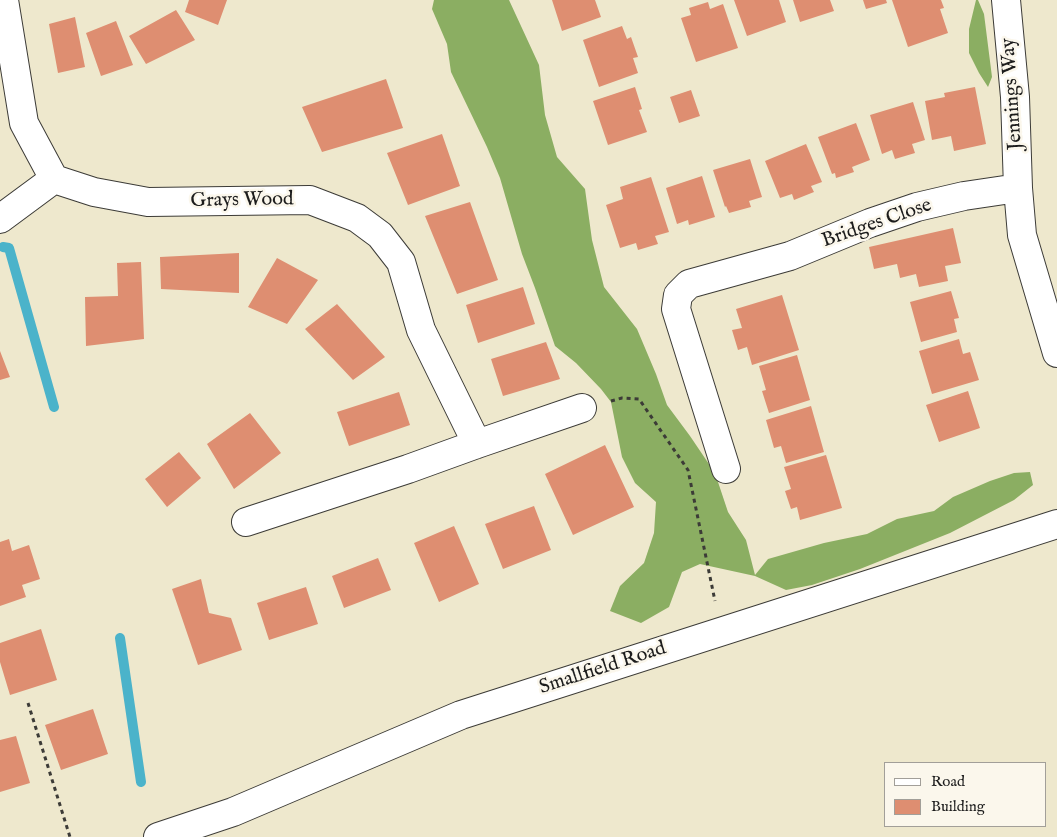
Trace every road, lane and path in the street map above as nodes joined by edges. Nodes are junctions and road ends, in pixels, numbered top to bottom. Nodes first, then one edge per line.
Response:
1 (4, 0) edge
2 (1006, 0) edge
3 (54, 179) junction
4 (1018, 188) junction
5 (0, 219) edge
6 (1057, 353) edge
7 (582, 408) joint
8 (477, 444) junction
9 (726, 469) dead end
10 (246, 522) dead end
11 (1057, 524) edge
12 (721, 631) junction
13 (28, 703) dead end
14 (70, 837) edge
15 (158, 837) edge

1 - 3 street
2 - 4 street, Jennings Way
3 - 5 street
3 - 8 street, Grays Wood
4 - 6 street
4 - 9 street, Bridges Close
7 - 8 street
7 - 12 path
8 - 10 street
11 - 12 street, Smallfield Road
12 - 15 street, Smallfield Road
13 - 14 path

